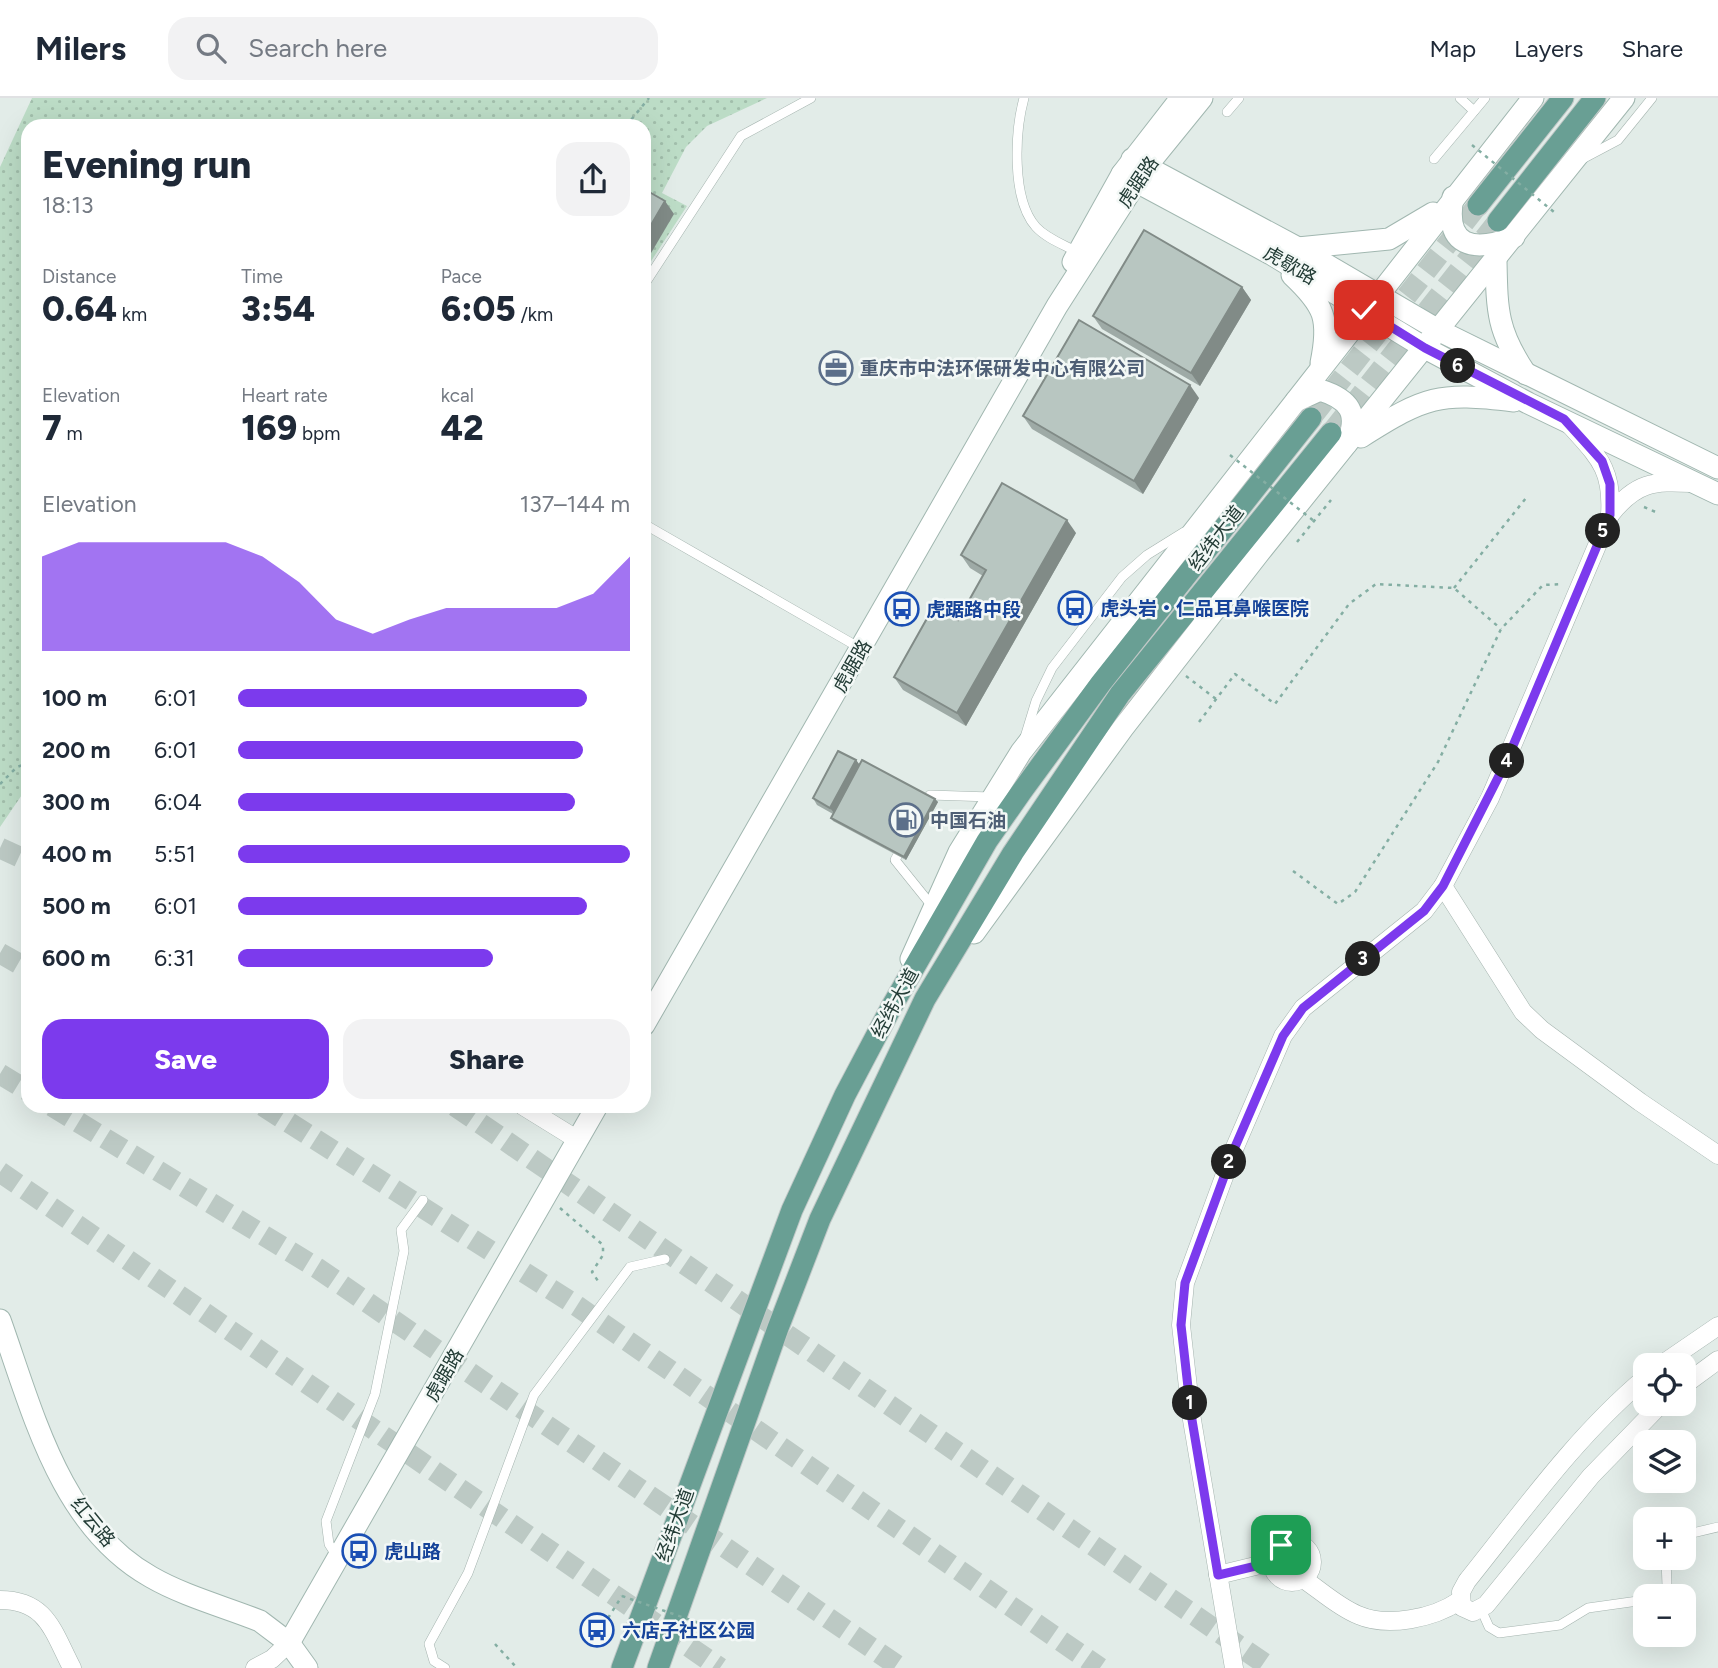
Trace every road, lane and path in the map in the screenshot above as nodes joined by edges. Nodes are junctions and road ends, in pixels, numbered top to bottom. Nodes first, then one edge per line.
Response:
1 (649, 98) edge
2 (811, 98) edge
3 (1024, 98) edge
4 (1181, 98) edge
5 (1202, 98) edge
6 (1239, 98) edge
7 (1460, 98) edge
8 (1485, 98) edge
9 (1532, 98) edge
10 (1563, 98) edge
11 (1595, 98) edge
12 (1624, 98) edge
13 (1652, 98) edge
14 (1474, 111) junction
15 (1227, 112) dead end
16 (632, 119) edge
17 (1472, 145) dead end
18 (1434, 159) dead end
19 (1573, 163) junction
20 (1134, 170) junction
21 (1453, 197) junction
22 (1478, 205) tunnel mouth
23 (1554, 212) dead end
24 (1497, 221) tunnel mouth
25 (1515, 236) junction
26 (1298, 248) junction
27 (1271, 254) junction
28 (1083, 255) junction
29 (1496, 261) junction
30 (651, 274) edge
31 (1371, 302) junction
32 (1440, 331) junction
33 (1425, 348) junction
34 (1320, 367) junction
35 (1527, 376) junction
36 (1296, 401) junction
37 (1528, 403) junction
38 (1311, 418) tunnel mouth
39 (1564, 419) junction
40 (1338, 440) junction
41 (1230, 455) dead end
42 (1718, 468) edge
43 (1697, 483) junction
44 (1718, 494) edge
45 (1526, 498) dead end
46 (1331, 500) dead end
47 (1610, 515) junction
48 (1314, 520) junction
49 (651, 528) edge
50 (1297, 542) dead end
51 (1580, 583) junction
52 (1454, 588) junction
53 (1501, 629) junction
54 (861, 649) junction
55 (1184, 674) dead end
56 (1216, 699) junction
57 (1199, 722) dead end
58 (21, 766) edge
59 (0, 784) edge
60 (991, 797) junction
61 (918, 816) edge
62 (907, 838) edge
63 (1293, 871) dead end
64 (1443, 886) junction
65 (933, 907) junction
66 (892, 1006) junction
67 (651, 1013) edge
68 (534, 1113) edge
69 (593, 1113) edge
70 (578, 1140) junction
71 (1718, 1155) edge
72 (546, 1196) junction
73 (423, 1200) dead end
74 (665, 1259) dead end
75 (610, 1294) junction
76 (0, 1320) edge
77 (1718, 1326) edge
78 (1679, 1353) edge
79 (1718, 1360) edge
80 (1696, 1376) edge
81 (1633, 1389) edge
82 (1649, 1416) edge
83 (1718, 1527) edge
84 (1696, 1532) edge
85 (339, 1559) junction
86 (1272, 1562) junction
87 (1218, 1575) junction
88 (1303, 1578) junction
89 (0, 1600) edge
90 (1459, 1601) junction
91 (1633, 1602) edge
92 (1480, 1609) junction
93 (608, 1618) dead end
94 (699, 1623) dead end
95 (289, 1643) junction
96 (495, 1644) dead end
97 (72, 1668) edge
98 (255, 1668) edge
99 (307, 1668) edge
100 (445, 1668) edge
101 (517, 1668) edge
102 (622, 1668) edge
103 (657, 1668) edge
104 (1234, 1668) edge

1 - 16 path
2 - 30 lane
3 - 28 lane
4 - 20 street, 虎踞路
5 - 20 street, 虎踞路
6 - 15 lane
7 - 14 lane
8 - 14 lane
9 - 21 street
10 - 22 main road
11 - 24 main road
12 - 19 street
13 - 19 lane
14 - 18 lane
17 - 23 path, bridge
19 - 25 street
20 - 26 street, 虎歇路
20 - 27 street, 虎歇路
20 - 28 street, 虎踞路
21 - 25 street
21 - 26 street
21 - 31 street
25 - 29 street
26 - 31 street, 虎歇路
27 - 31 street, 虎歇路
27 - 34 street
28 - 54 street, 虎踞路
29 - 32 street
29 - 35 street
31 - 32 street, 虎歇路
31 - 33 street, 虎歇路
31 - 34 street
32 - 33 street
32 - 35 street, 虎歇路
33 - 37 street, 虎歇路
33 - 40 street
34 - 36 street
35 - 42 street, 虎歇路
36 - 40 street
36 - 60 street
37 - 39 street, 虎歇路
37 - 40 street
38 - 66 main road, 经纬大道
39 - 43 street, 虎歇路
39 - 47 street
40 - 103 main road, 经纬大道
41 - 48 path, bridge
43 - 44 street, 虎歇路
43 - 47 street
45 - 52 path
46 - 48 path
47 - 51 street
48 - 50 path
49 - 54 lane
51 - 53 path
51 - 64 street
52 - 53 path
52 - 56 path
53 - 63 path
54 - 67 street, 虎踞路
55 - 56 path
56 - 57 path
58 - 59 path
60 - 61 lane
60 - 65 street
62 - 65 lane
64 - 71 street
64 - 87 street
65 - 66 street
66 - 102 main road, 经纬大道
68 - 70 street
69 - 70 street, 虎踞路
70 - 72 street, 虎踞路
72 - 75 path
72 - 85 street, 虎踞路
73 - 85 lane
74 - 75 lane
75 - 100 lane
76 - 95 street, 红云路
77 - 78 street
79 - 80 street
81 - 90 street
82 - 92 street
83 - 84 lane
85 - 95 street, 虎踞路
86 - 87 street
86 - 88 street
86 - 88 street
87 - 104 street
88 - 90 street
89 - 97 street
90 - 92 street
91 - 92 lane
93 - 94 path, bridge
95 - 98 street
95 - 99 street, 红云路
96 - 101 path

